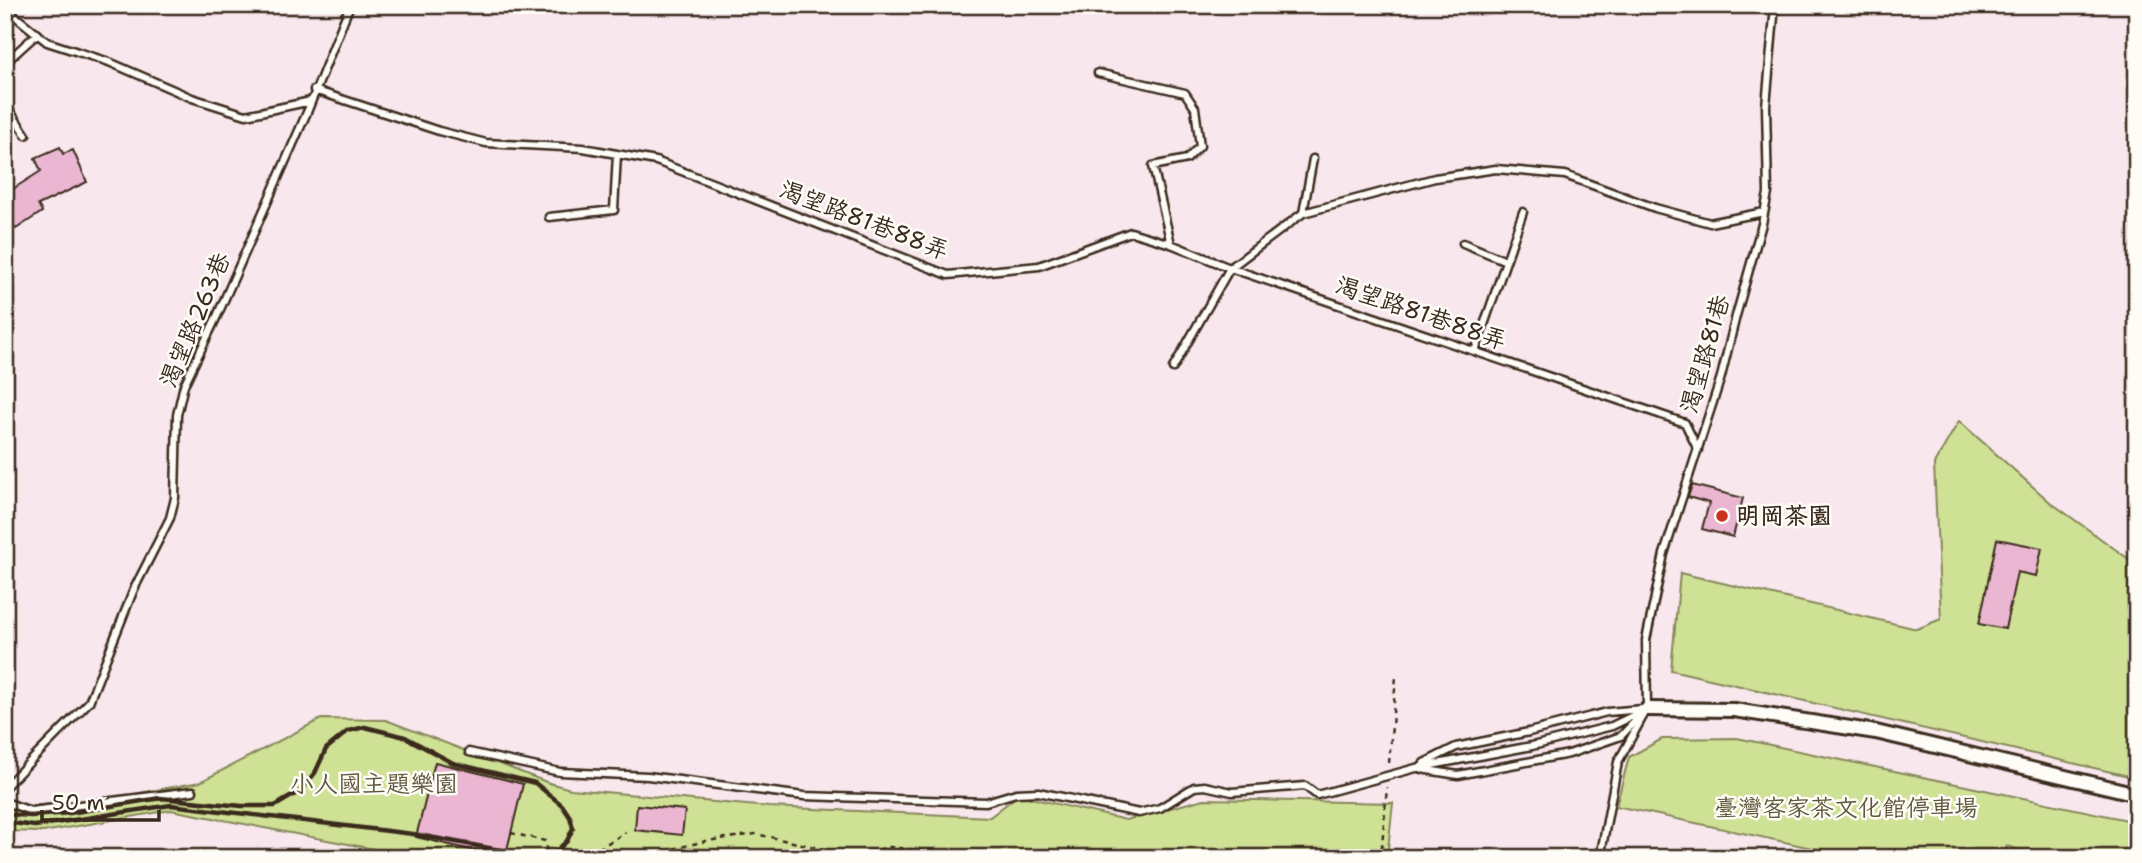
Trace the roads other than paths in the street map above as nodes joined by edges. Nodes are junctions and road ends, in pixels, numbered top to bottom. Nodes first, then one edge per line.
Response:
1 (350, 5) edge
2 (1774, 5) edge
3 (5, 15) edge
4 (37, 34) junction
5 (5, 63) edge
6 (1098, 73) dead end
7 (314, 90) junction
8 (311, 101) junction
9 (5, 104) edge
10 (26, 135) dead end
11 (617, 154) junction
12 (1312, 159) dead end
13 (1524, 212) dead end
14 (1764, 212) junction
15 (1304, 213) junction
16 (549, 217) dead end
17 (1463, 243) dead end
18 (1171, 244) junction
19 (1506, 261) junction
20 (1230, 268) junction
21 (1475, 351) junction
22 (1173, 368) dead end
23 (1698, 450) junction
24 (1647, 709) junction
25 (469, 752) dead end
26 (1416, 768) junction
27 (5, 787) edge
28 (193, 791) dead end
29 (2137, 794) edge
30 (5, 803) edge
31 (1600, 858) edge

1 - 7 lane, 渴望路263巷
2 - 14 lane, 渴望路81巷
3 - 4 lane
4 - 5 lane
4 - 8 lane
6 - 18 lane
7 - 8 lane, 渴望路263巷
7 - 11 lane, 渴望路81巷88弄
8 - 27 lane, 渴望路263巷
9 - 10 lane
11 - 16 lane
11 - 18 lane, 渴望路81巷88弄
12 - 15 lane
13 - 19 lane
14 - 15 lane
14 - 23 lane, 渴望路81巷
15 - 20 lane
17 - 19 lane
18 - 20 lane, 渴望路81巷88弄
19 - 21 lane
20 - 21 lane, 渴望路81巷88弄
20 - 22 lane
21 - 23 lane, 渴望路81巷88弄
23 - 24 lane, 渴望路81巷
24 - 26 lane
24 - 26 lane
24 - 26 lane
24 - 29 street
24 - 31 lane
25 - 26 lane
28 - 30 lane

